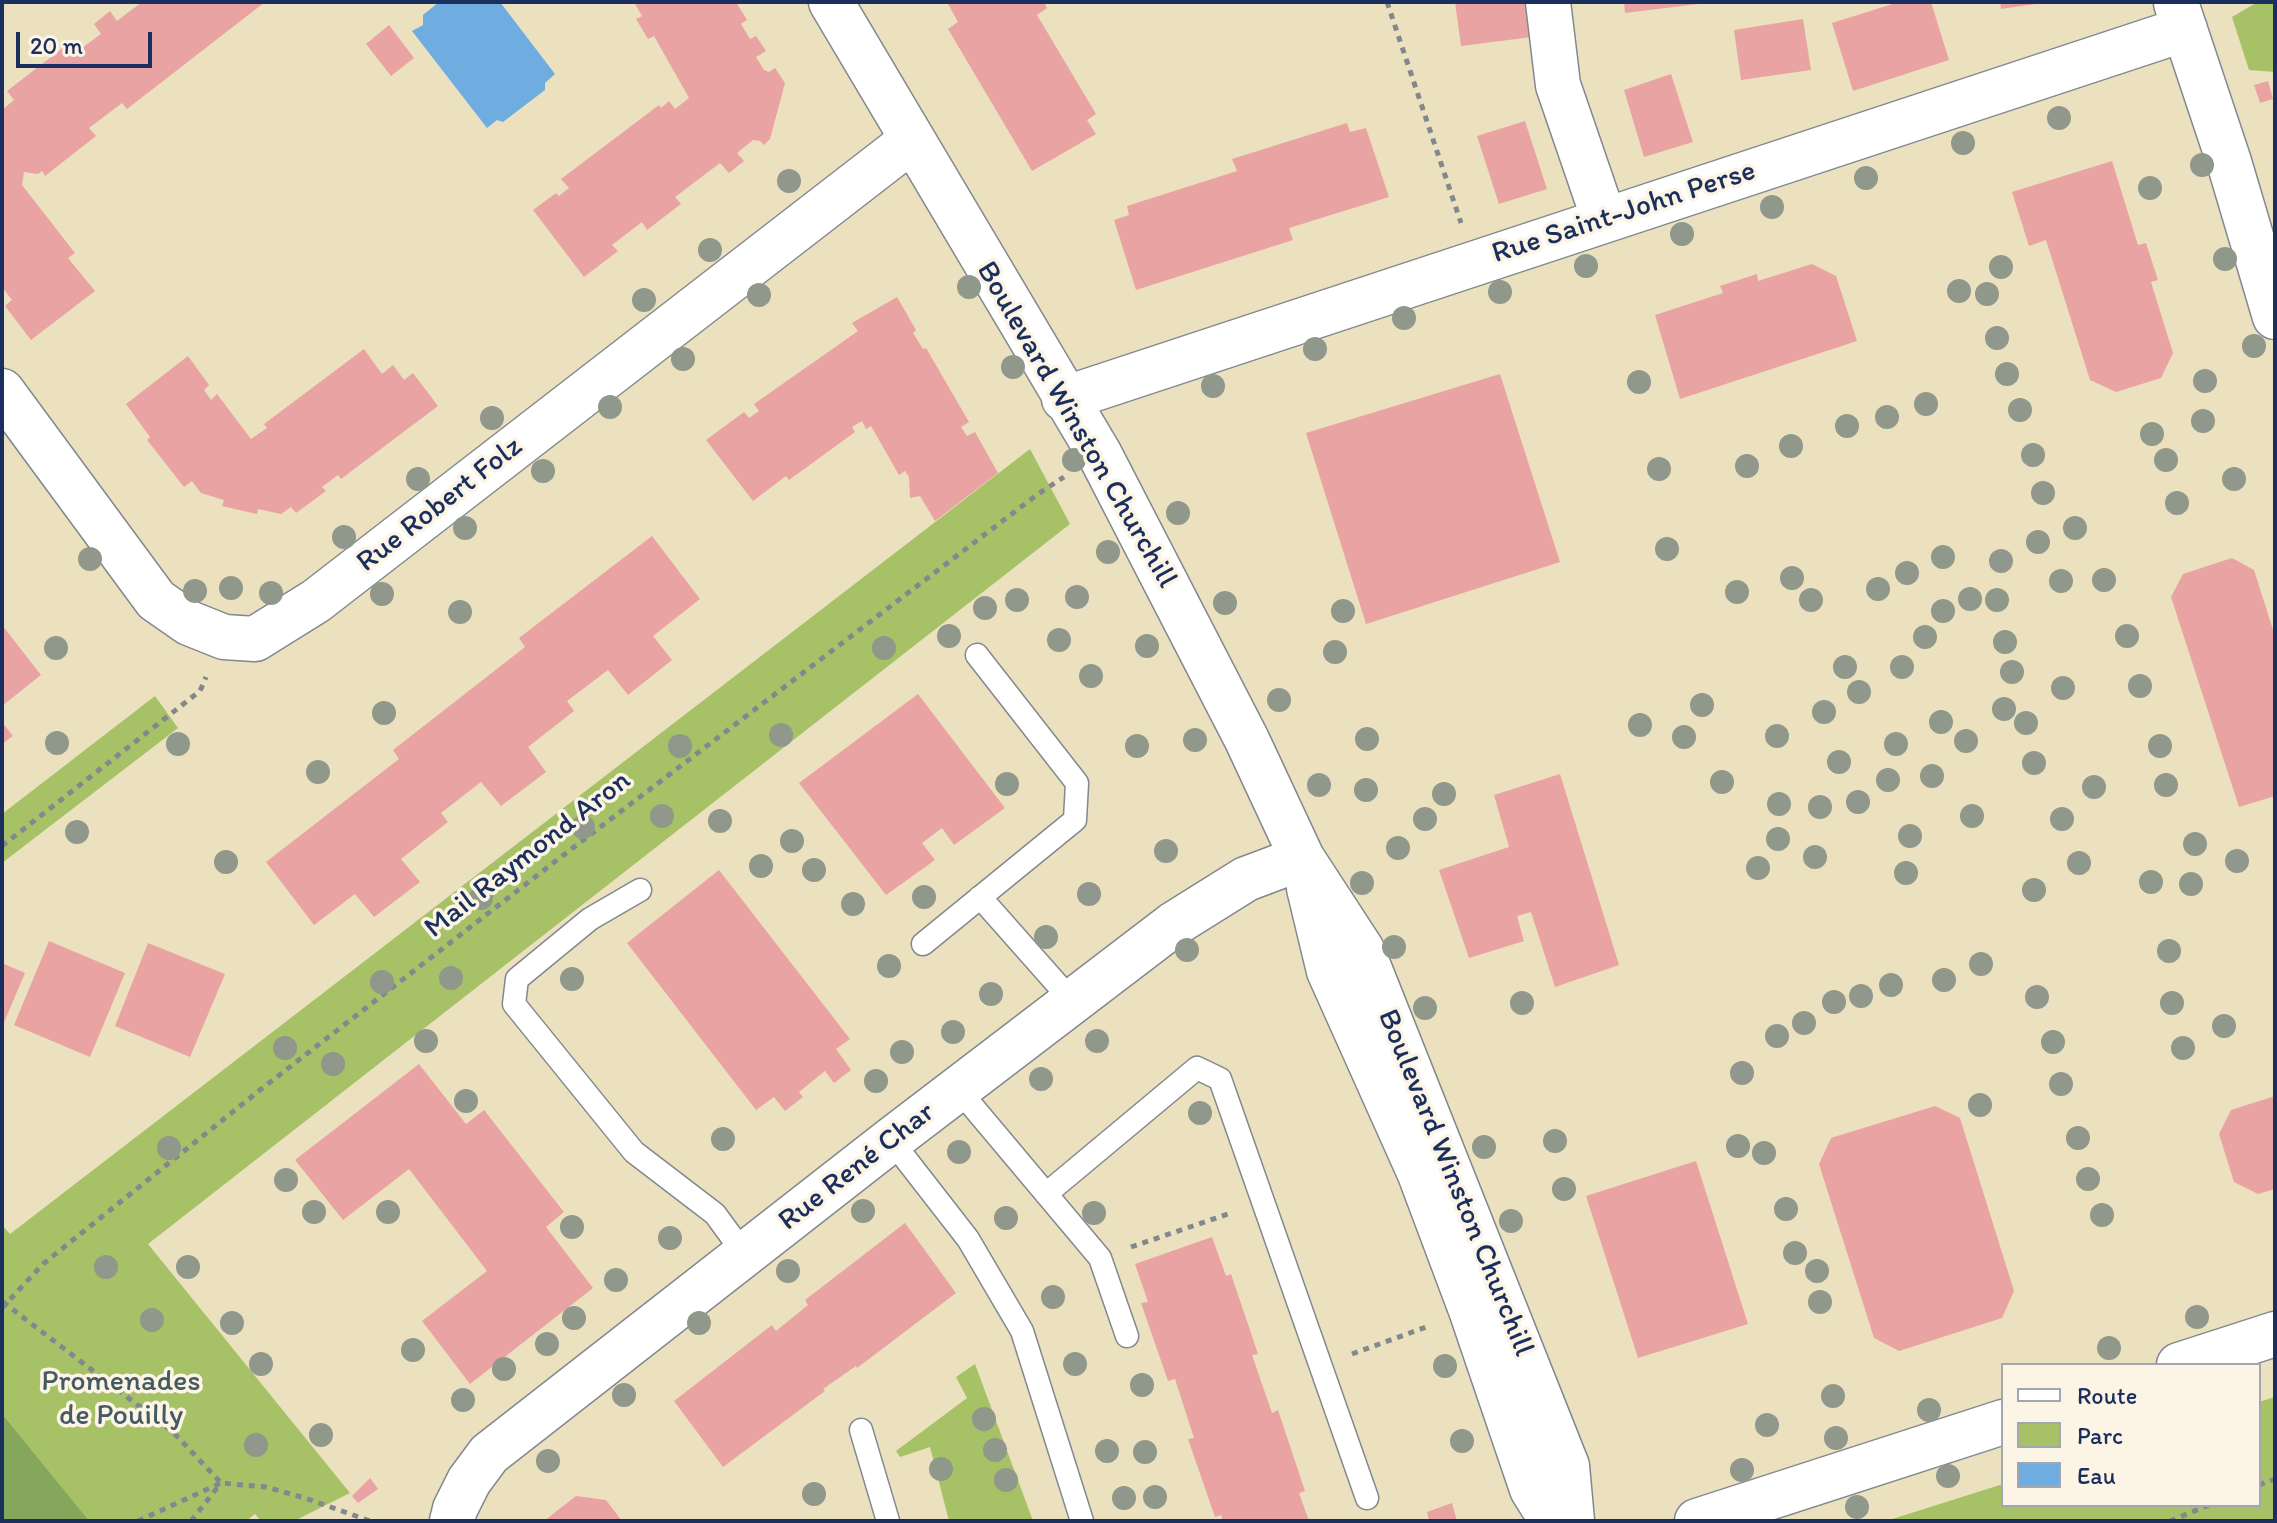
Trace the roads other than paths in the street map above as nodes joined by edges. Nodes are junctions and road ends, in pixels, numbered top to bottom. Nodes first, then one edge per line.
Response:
1 (831, 2) edge
2 (1548, 2) edge
3 (2180, 16) edge
4 (912, 140) junction
5 (1604, 219) junction
6 (2275, 317) edge
7 (2, 391) edge
8 (1064, 399) junction
9 (977, 655) dead end
10 (1302, 858) junction
11 (640, 890) dead end
12 (980, 897) junction
13 (923, 944) dead end
14 (1072, 1001) junction
15 (958, 1089) junction
16 (891, 1140) junction
17 (1046, 1194) junction
18 (745, 1255) junction
19 (2275, 1334) edge
20 (1127, 1336) dead end
21 (2185, 1363) edge
22 (2001, 1423) edge
23 (861, 1430) dead end
24 (1367, 1498) dead end
25 (452, 1521) edge
26 (888, 1521) edge
27 (1082, 1521) edge
28 (1552, 1521) edge
29 (1572, 1521) edge
30 (1697, 1521) edge

1 - 4 street, Boulevard Winston Churchill
2 - 5 street
3 - 5 street, Rue Saint-John Perse
3 - 6 street
4 - 7 street, Rue Robert Folz
4 - 8 street, Boulevard Winston Churchill
5 - 8 street, Rue Saint-John Perse
8 - 10 street, Boulevard Winston Churchill
9 - 12 lane
10 - 14 street, Rue René Char
10 - 28 street, Boulevard Winston Churchill
10 - 29 street, Boulevard Winston Churchill
11 - 18 lane
12 - 13 lane
12 - 14 lane
14 - 15 street, Rue René Char
15 - 16 street, Rue René Char
15 - 17 lane
16 - 18 street, Rue René Char
16 - 27 lane
17 - 20 lane
17 - 24 lane
18 - 25 street, Rue René Char
19 - 21 street
22 - 30 street
23 - 26 lane

